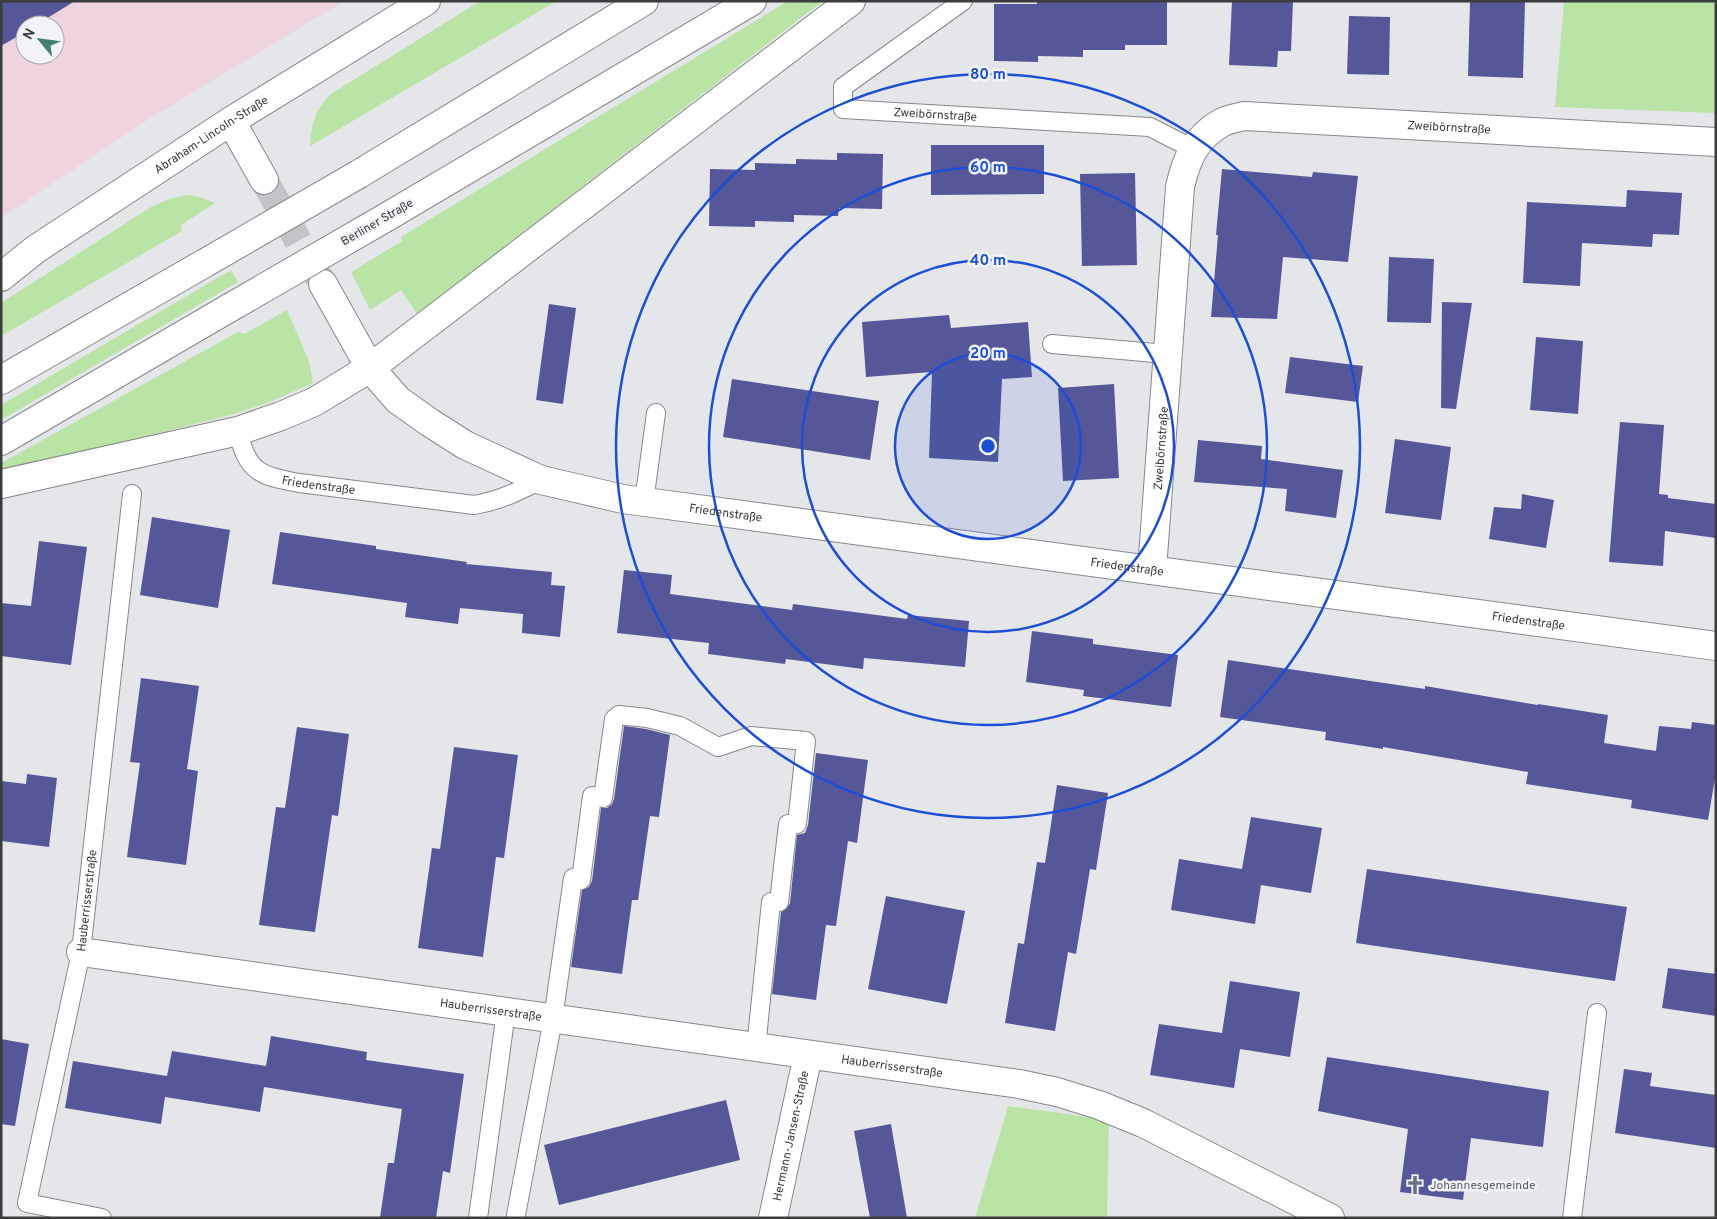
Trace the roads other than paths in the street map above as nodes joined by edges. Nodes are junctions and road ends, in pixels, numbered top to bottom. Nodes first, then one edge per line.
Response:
1 (426, 1) edge
2 (644, 1) edge
3 (752, 1) edge
4 (851, 1) edge
5 (963, 1) edge
6 (231, 121) junction
7 (1716, 142) edge
8 (1193, 149) junction
9 (264, 180) tunnel mouth
10 (1, 276) edge
11 (323, 284) tunnel mouth
12 (1052, 344) dead end
13 (1167, 354) junction
14 (370, 368) junction
15 (1, 380) edge
16 (656, 413) dead end
17 (238, 431) junction
18 (1, 441) edge
19 (542, 480) junction
20 (1, 484) edge
21 (132, 494) dead end
22 (644, 502) junction
23 (1152, 570) junction
24 (1716, 646) edge
25 (81, 952) junction
26 (506, 1012) junction
27 (1597, 1013) dead end
28 (553, 1018) junction
29 (756, 1048) junction
30 (808, 1055) junction
31 (516, 1215) dead end
32 (102, 1218) edge
33 (478, 1218) edge
34 (773, 1218) edge
35 (1330, 1218) edge
36 (1572, 1218) edge

1 - 6 street, Abraham-Lincoln-Straße
2 - 15 street, bridge
3 - 18 street, Berliner Straße, bridge
4 - 14 street
5 - 8 lane, Zweibörnstraße
6 - 9 street
6 - 10 street, Abraham-Lincoln-Straße
7 - 8 street, Zweibörnstraße
8 - 13 street, Zweibörnstraße
11 - 14 street, Friedenstraße
12 - 13 lane
13 - 23 street, Zweibörnstraße
14 - 17 street
14 - 19 street, Friedenstraße
16 - 22 lane
17 - 19 lane, Friedenstraße
17 - 20 street
19 - 22 street, Friedenstraße
21 - 25 lane, Hauberrisserstraße
22 - 23 street, Friedenstraße
23 - 24 street, Friedenstraße
25 - 26 street, Hauberrisserstraße
25 - 32 lane
26 - 28 street, Hauberrisserstraße
26 - 33 lane
27 - 36 lane
28 - 29 street, Hauberrisserstraße
28 - 29 lane
28 - 31 lane
29 - 30 street, Hauberrisserstraße
30 - 34 street, Hermann-Jansen-Straße
30 - 35 street, Hauberrisserstraße

